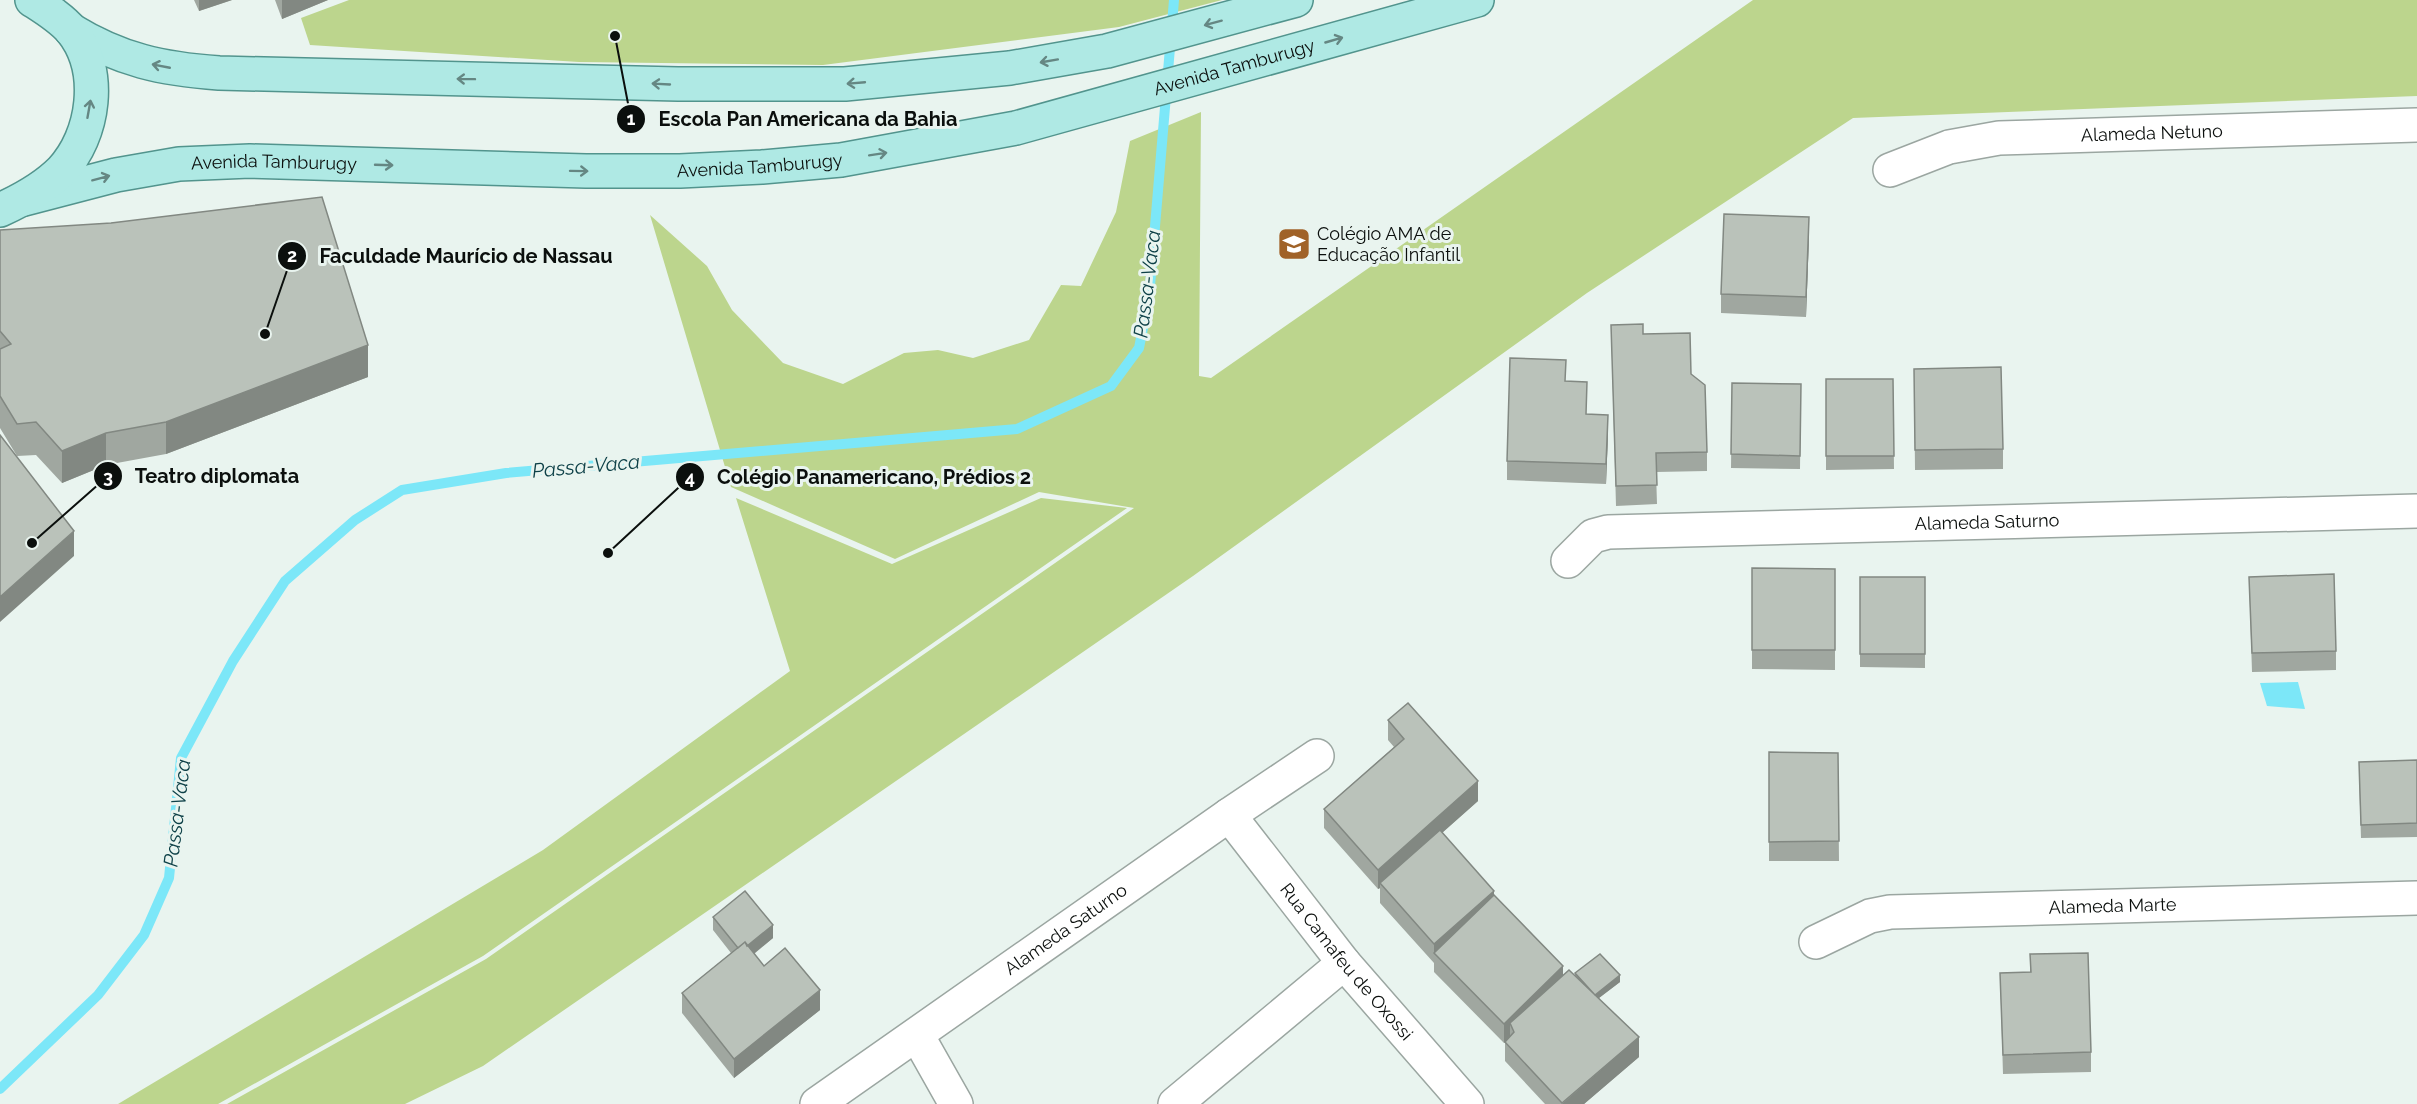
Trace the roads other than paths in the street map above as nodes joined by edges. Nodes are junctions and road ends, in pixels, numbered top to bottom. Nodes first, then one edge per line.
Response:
1 (1477, 0) edge
2 (1283, 4) edge
3 (51, 11) edge
4 (2417, 125) edge
5 (1890, 170) dead end
6 (12, 205) edge
7 (2417, 511) edge
8 (1568, 561) dead end
9 (1317, 756) dead end
10 (1228, 815) junction
11 (2417, 898) edge
12 (1816, 942) dead end
13 (1344, 963) junction
14 (916, 1035) junction
15 (817, 1104) edge
16 (956, 1104) edge
17 (1175, 1104) edge
18 (1467, 1104) edge

6 -> 1 main road, Avenida Tamburugy
2 -> 3 main road
6 -> 3 main road
4 - 5 street, Alameda Netuno
7 - 8 street, Alameda Saturno
9 - 10 street, Alameda Saturno
10 - 13 street, Rua Camafeu de Oxossi
10 - 14 street, Alameda Saturno
11 - 12 street, Alameda Marte
13 - 17 street
13 - 18 street, Rua Camafeu de Oxossi
14 - 15 street, Alameda Saturno
14 - 16 street

